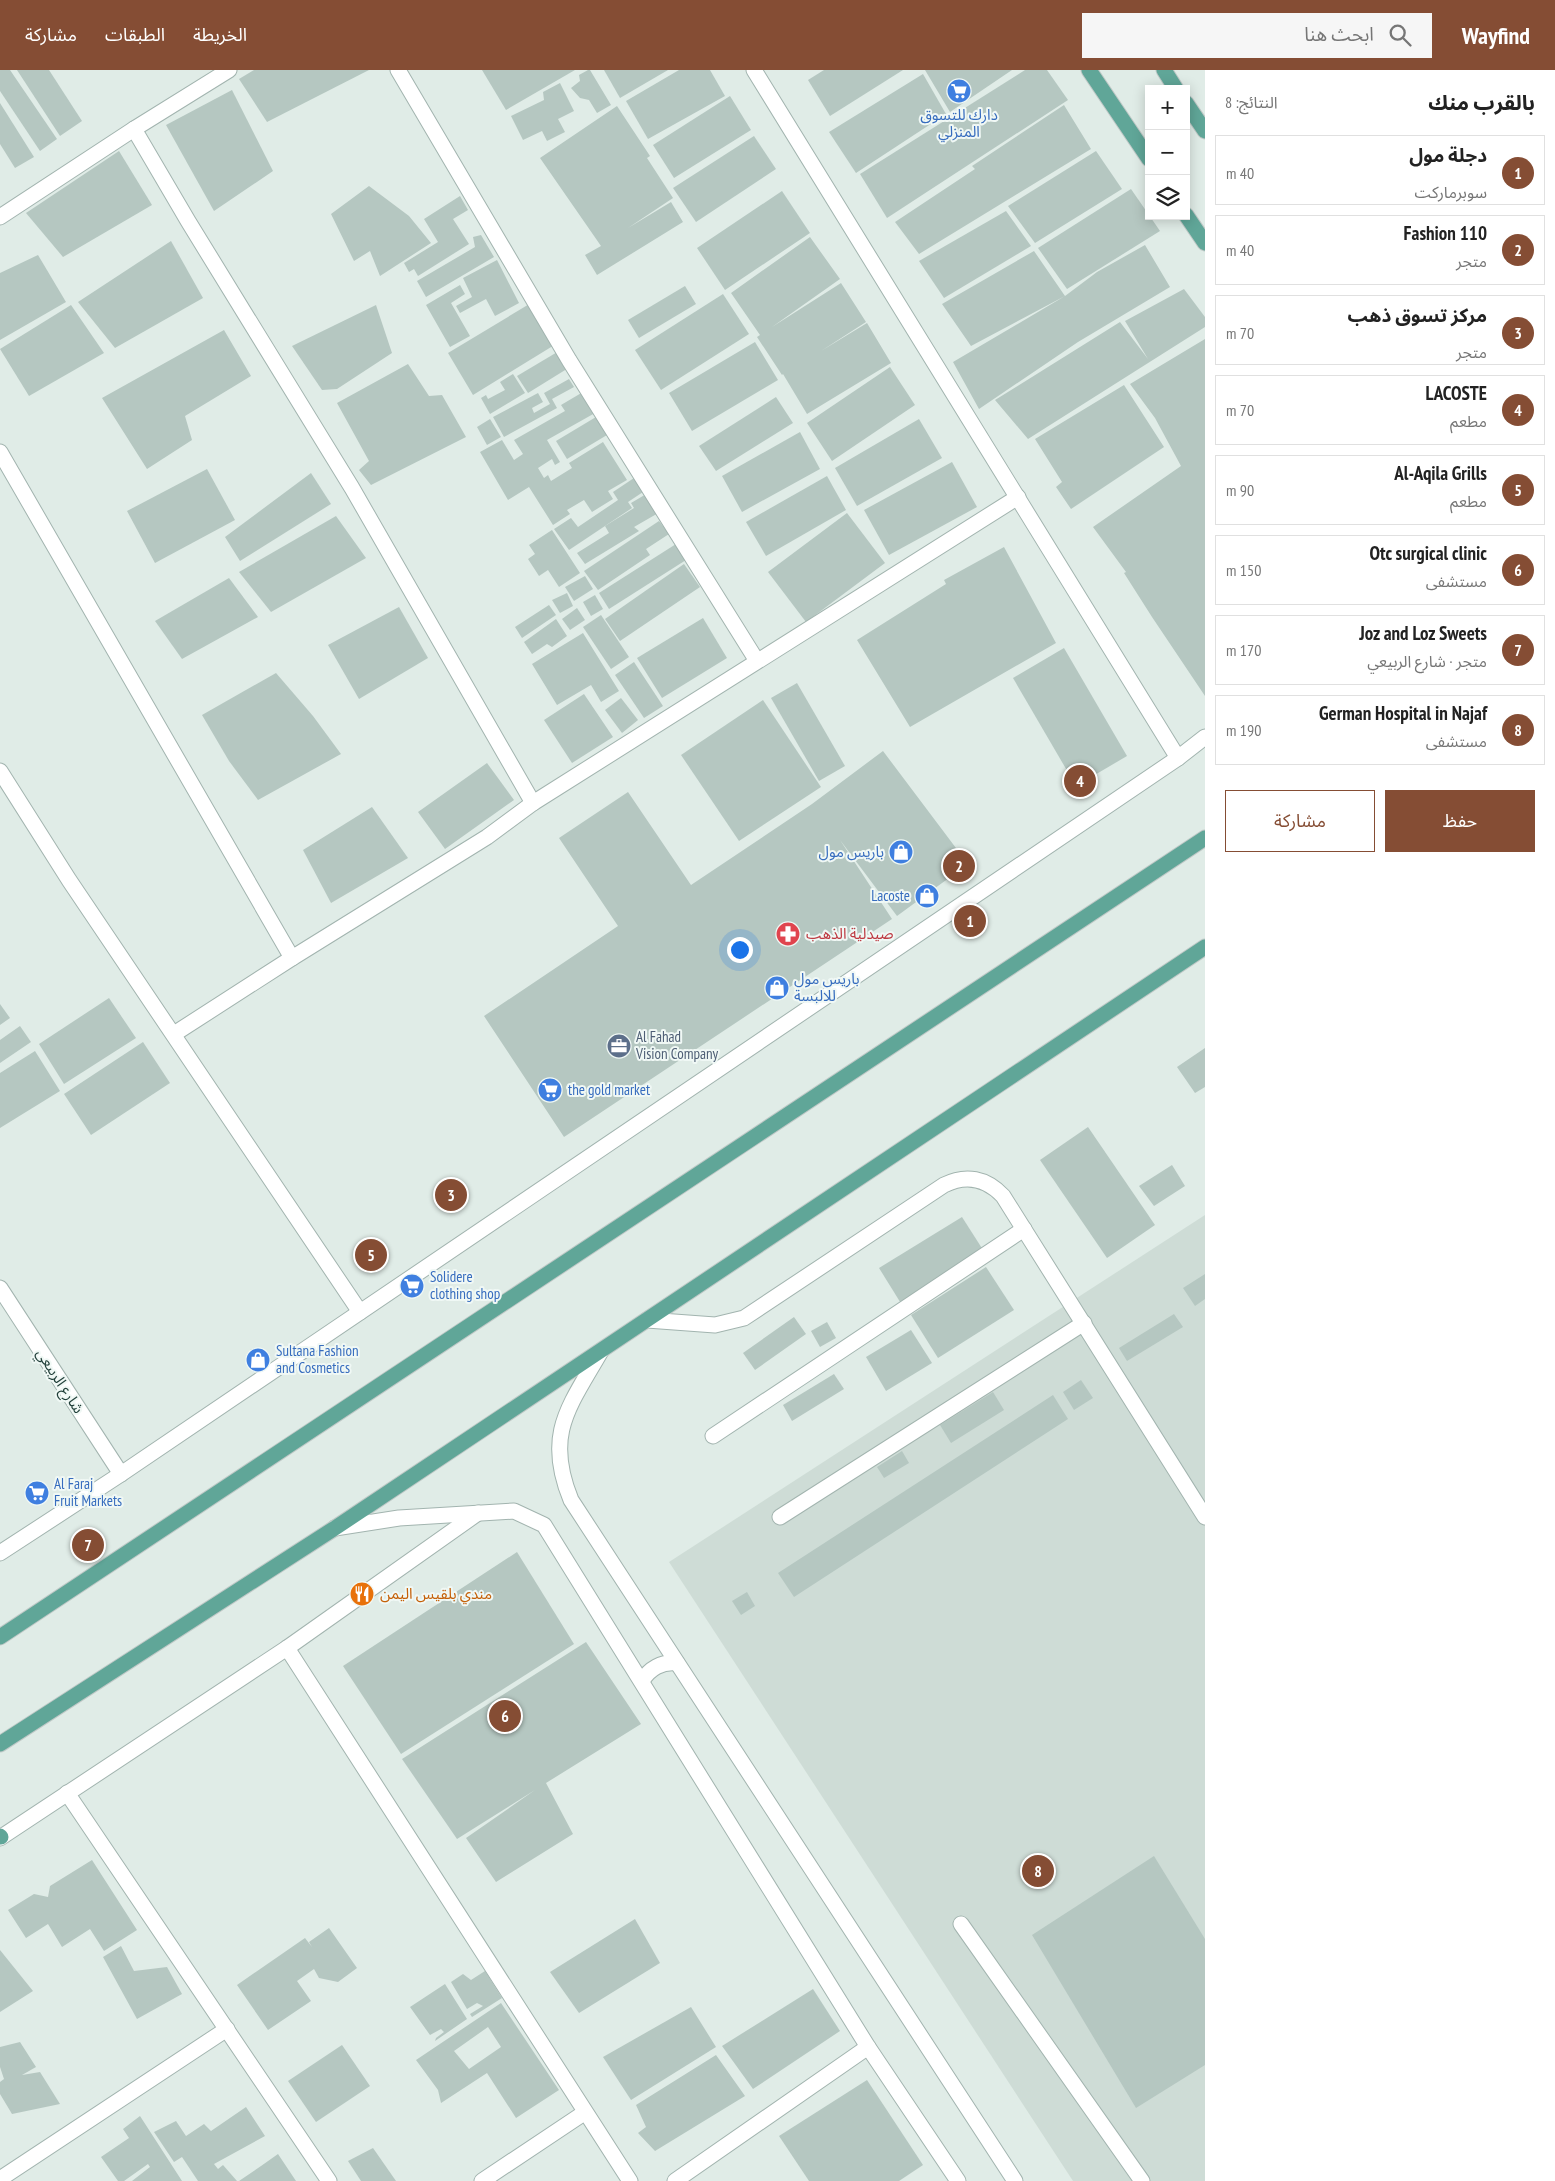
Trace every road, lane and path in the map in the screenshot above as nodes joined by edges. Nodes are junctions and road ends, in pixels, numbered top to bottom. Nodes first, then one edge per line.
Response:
1 (229, 70) edge
2 (398, 70) edge
3 (754, 70) edge
4 (1089, 70) edge
5 (1164, 70) edge
6 (1173, 85) edge
7 (1190, 110) edge
8 (134, 129) junction
9 (1205, 132) edge
10 (1145, 153) edge
11 (0, 217) edge
12 (1189, 220) edge
13 (1205, 243) edge
14 (1, 455) edge
15 (1018, 497) junction
16 (757, 661) junction
17 (1205, 738) edge
18 (1178, 758) junction
19 (0, 771) edge
20 (533, 802) junction
21 (1205, 838) edge
22 (1205, 947) edge
23 (292, 958) junction
24 (174, 1034) junction
25 (1024, 1230) junction
26 (0, 1288) edge
27 (360, 1312) junction
28 (648, 1320) junction
29 (1084, 1323) junction
30 (601, 1351) junction
31 (713, 1436) dead end
32 (121, 1474) junction
33 (479, 1512) junction
34 (780, 1517) dead end
35 (1205, 1517) edge
36 (335, 1528) junction
37 (0, 1553) edge
38 (0, 1637) edge
39 (287, 1648) junction
40 (677, 1663) junction
41 (642, 1681) junction
42 (0, 1744) edge
43 (67, 1793) junction
44 (0, 1837) edge
45 (961, 1924) dead end
46 (228, 2029) junction
47 (868, 2047) junction
48 (584, 2112) junction
49 (0, 2179) edge
50 (329, 2181) edge
51 (482, 2181) edge
52 (630, 2181) edge
53 (674, 2181) edge
54 (958, 2181) edge
55 (1015, 2181) edge
56 (1142, 2181) edge

1 - 8 street
2 - 16 street
3 - 15 street
4 - 10 main road
5 - 6 main road
7 - 9 main road
8 - 11 street
8 - 20 street
12 - 13 main road
14 - 23 street
15 - 16 street
15 - 18 street
16 - 20 street
17 - 18 street
18 - 27 street
19 - 24 street
20 - 23 street
21 - 38 main road
22 - 28 main road
23 - 24 street
24 - 27 street
25 - 28 street
25 - 29 street
25 - 31 street
26 - 32 street, شارع الربيعي
27 - 32 street
28 - 30 main road
29 - 34 street
29 - 35 street
30 - 36 main road
30 - 40 street
32 - 37 street
33 - 36 street
33 - 39 street
33 - 41 street
36 - 42 main road
39 - 43 street
39 - 48 street
40 - 41 street
40 - 55 street
41 - 47 street
43 - 44 street
43 - 46 street
45 - 56 street
46 - 49 street
46 - 50 street
47 - 53 street
47 - 54 street
48 - 51 street
48 - 52 street

